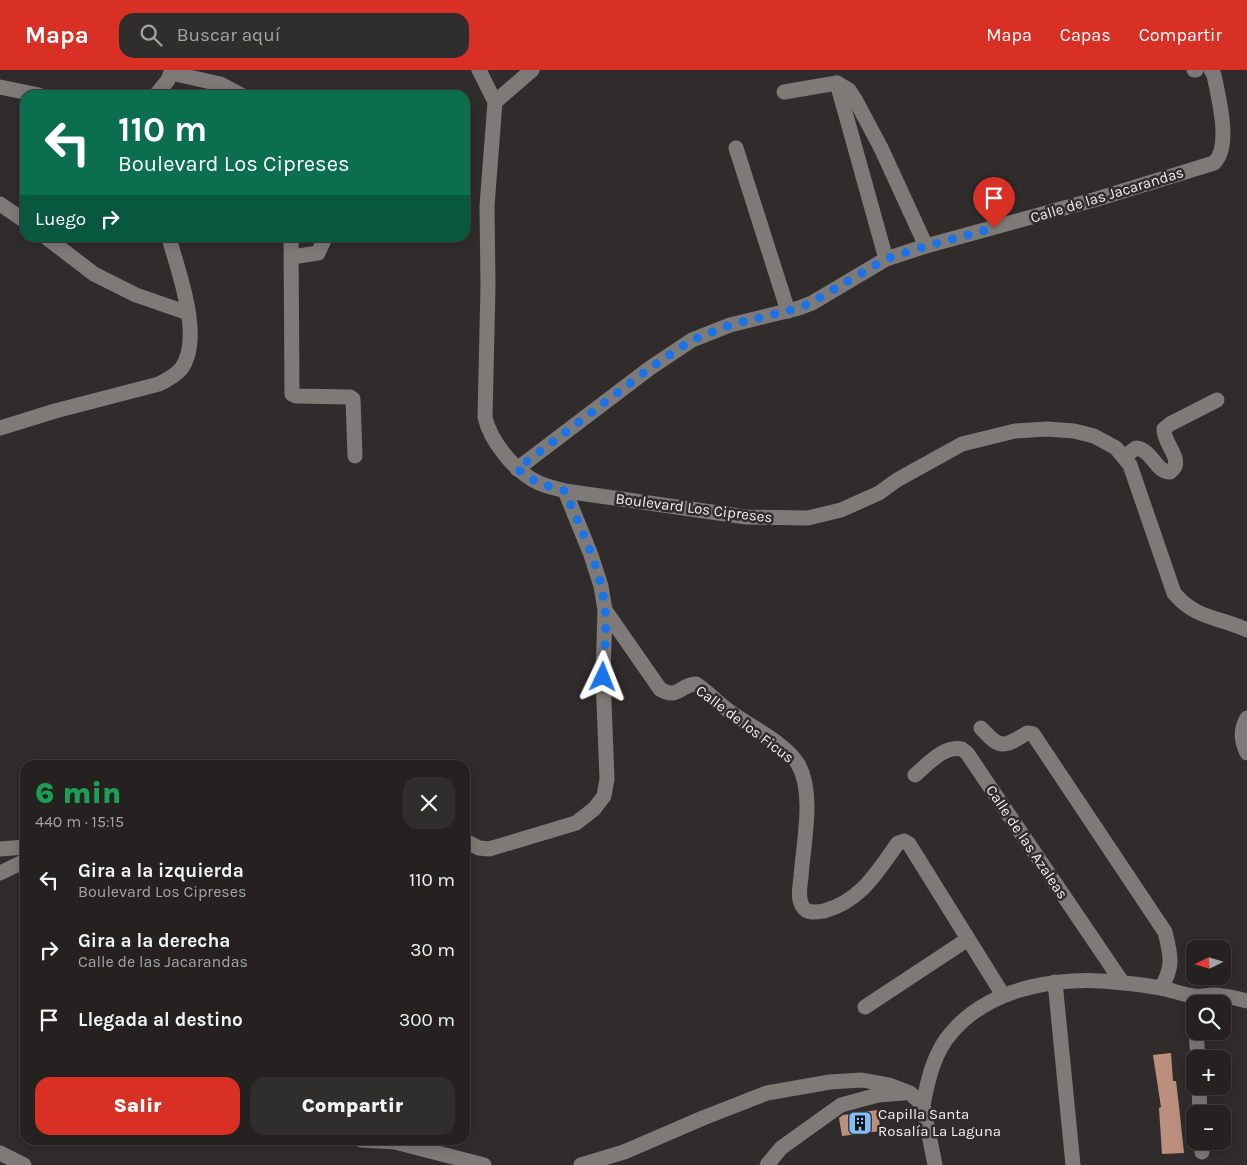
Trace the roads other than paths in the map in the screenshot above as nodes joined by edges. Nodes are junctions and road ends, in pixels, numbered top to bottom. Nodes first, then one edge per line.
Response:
1 (479, 70) edge
2 (532, 70) edge
3 (1211, 70) edge
4 (171, 72) edge
5 (837, 83) junction
6 (0, 87) edge
7 (159, 90) edge
8 (231, 90) edge
9 (20, 91) edge
10 (784, 92) dead end
11 (495, 102) junction
12 (864, 114) junction
13 (846, 120) junction
14 (736, 148) dead end
15 (0, 204) edge
16 (20, 217) edge
17 (52, 242) edge
18 (170, 242) edge
19 (291, 242) edge
20 (323, 242) edge
21 (926, 246) junction
22 (292, 257) junction
23 (886, 259) junction
24 (788, 311) junction
25 (188, 313) junction
26 (1217, 400) dead end
27 (0, 428) edge
28 (356, 456) dead end
29 (1124, 457) junction
30 (517, 469) junction
31 (565, 491) junction
32 (605, 610) junction
33 (1247, 630) edge
34 (1247, 718) edge
35 (982, 728) dead end
36 (1247, 753) edge
37 (915, 775) dead end
38 (470, 844) edge
39 (20, 847) edge
40 (0, 849) edge
41 (20, 863) edge
42 (0, 873) edge
43 (968, 938) junction
44 (1055, 982) junction
45 (1122, 982) junction
46 (1161, 988) junction
47 (1003, 994) junction
48 (1186, 997) edge
49 (1231, 998) edge
50 (1247, 1001) edge
51 (865, 1007) dead end
52 (910, 1092) junction
53 (923, 1105) junction
54 (407, 1145) edge
55 (0, 1154) edge
56 (24, 1165) edge
57 (484, 1165) edge
58 (581, 1165) edge
59 (767, 1165) edge
60 (934, 1165) edge
61 (1073, 1165) edge

1 - 11 street
2 - 11 street
3 - 21 street, Calle de las Jacarandas
4 - 7 street
4 - 8 street
5 - 10 street
5 - 12 street
5 - 13 street
6 - 9 street
11 - 30 street, Boulevard Los Cipreses
12 - 13 street
12 - 21 street
13 - 23 street
14 - 24 street
15 - 16 street
17 - 25 street
18 - 25 street
19 - 22 street
20 - 22 street
21 - 23 street, Calle de las Jacarandas
22 - 28 street
23 - 24 street, Calle de las Jacarandas
24 - 30 street, Calle de las Jacarandas
25 - 27 street
26 - 29 street
29 - 31 street, Boulevard Los Cipreses
29 - 33 street, Boulevard Los Cipreses
30 - 31 street, Boulevard Los Cipreses
31 - 32 street
32 - 38 street
32 - 43 street, Calle de los Ficus
34 - 36 street
35 - 46 street
37 - 45 street, Calle de las Azaleas
39 - 40 street
41 - 42 street
43 - 47 street, Calle de los Ficus
43 - 51 street
44 - 45 street
44 - 47 street
44 - 61 street
45 - 46 street
46 - 48 street
47 - 53 street
49 - 50 street
52 - 53 street
52 - 58 street
52 - 59 street
53 - 60 street
54 - 57 street
55 - 56 street

